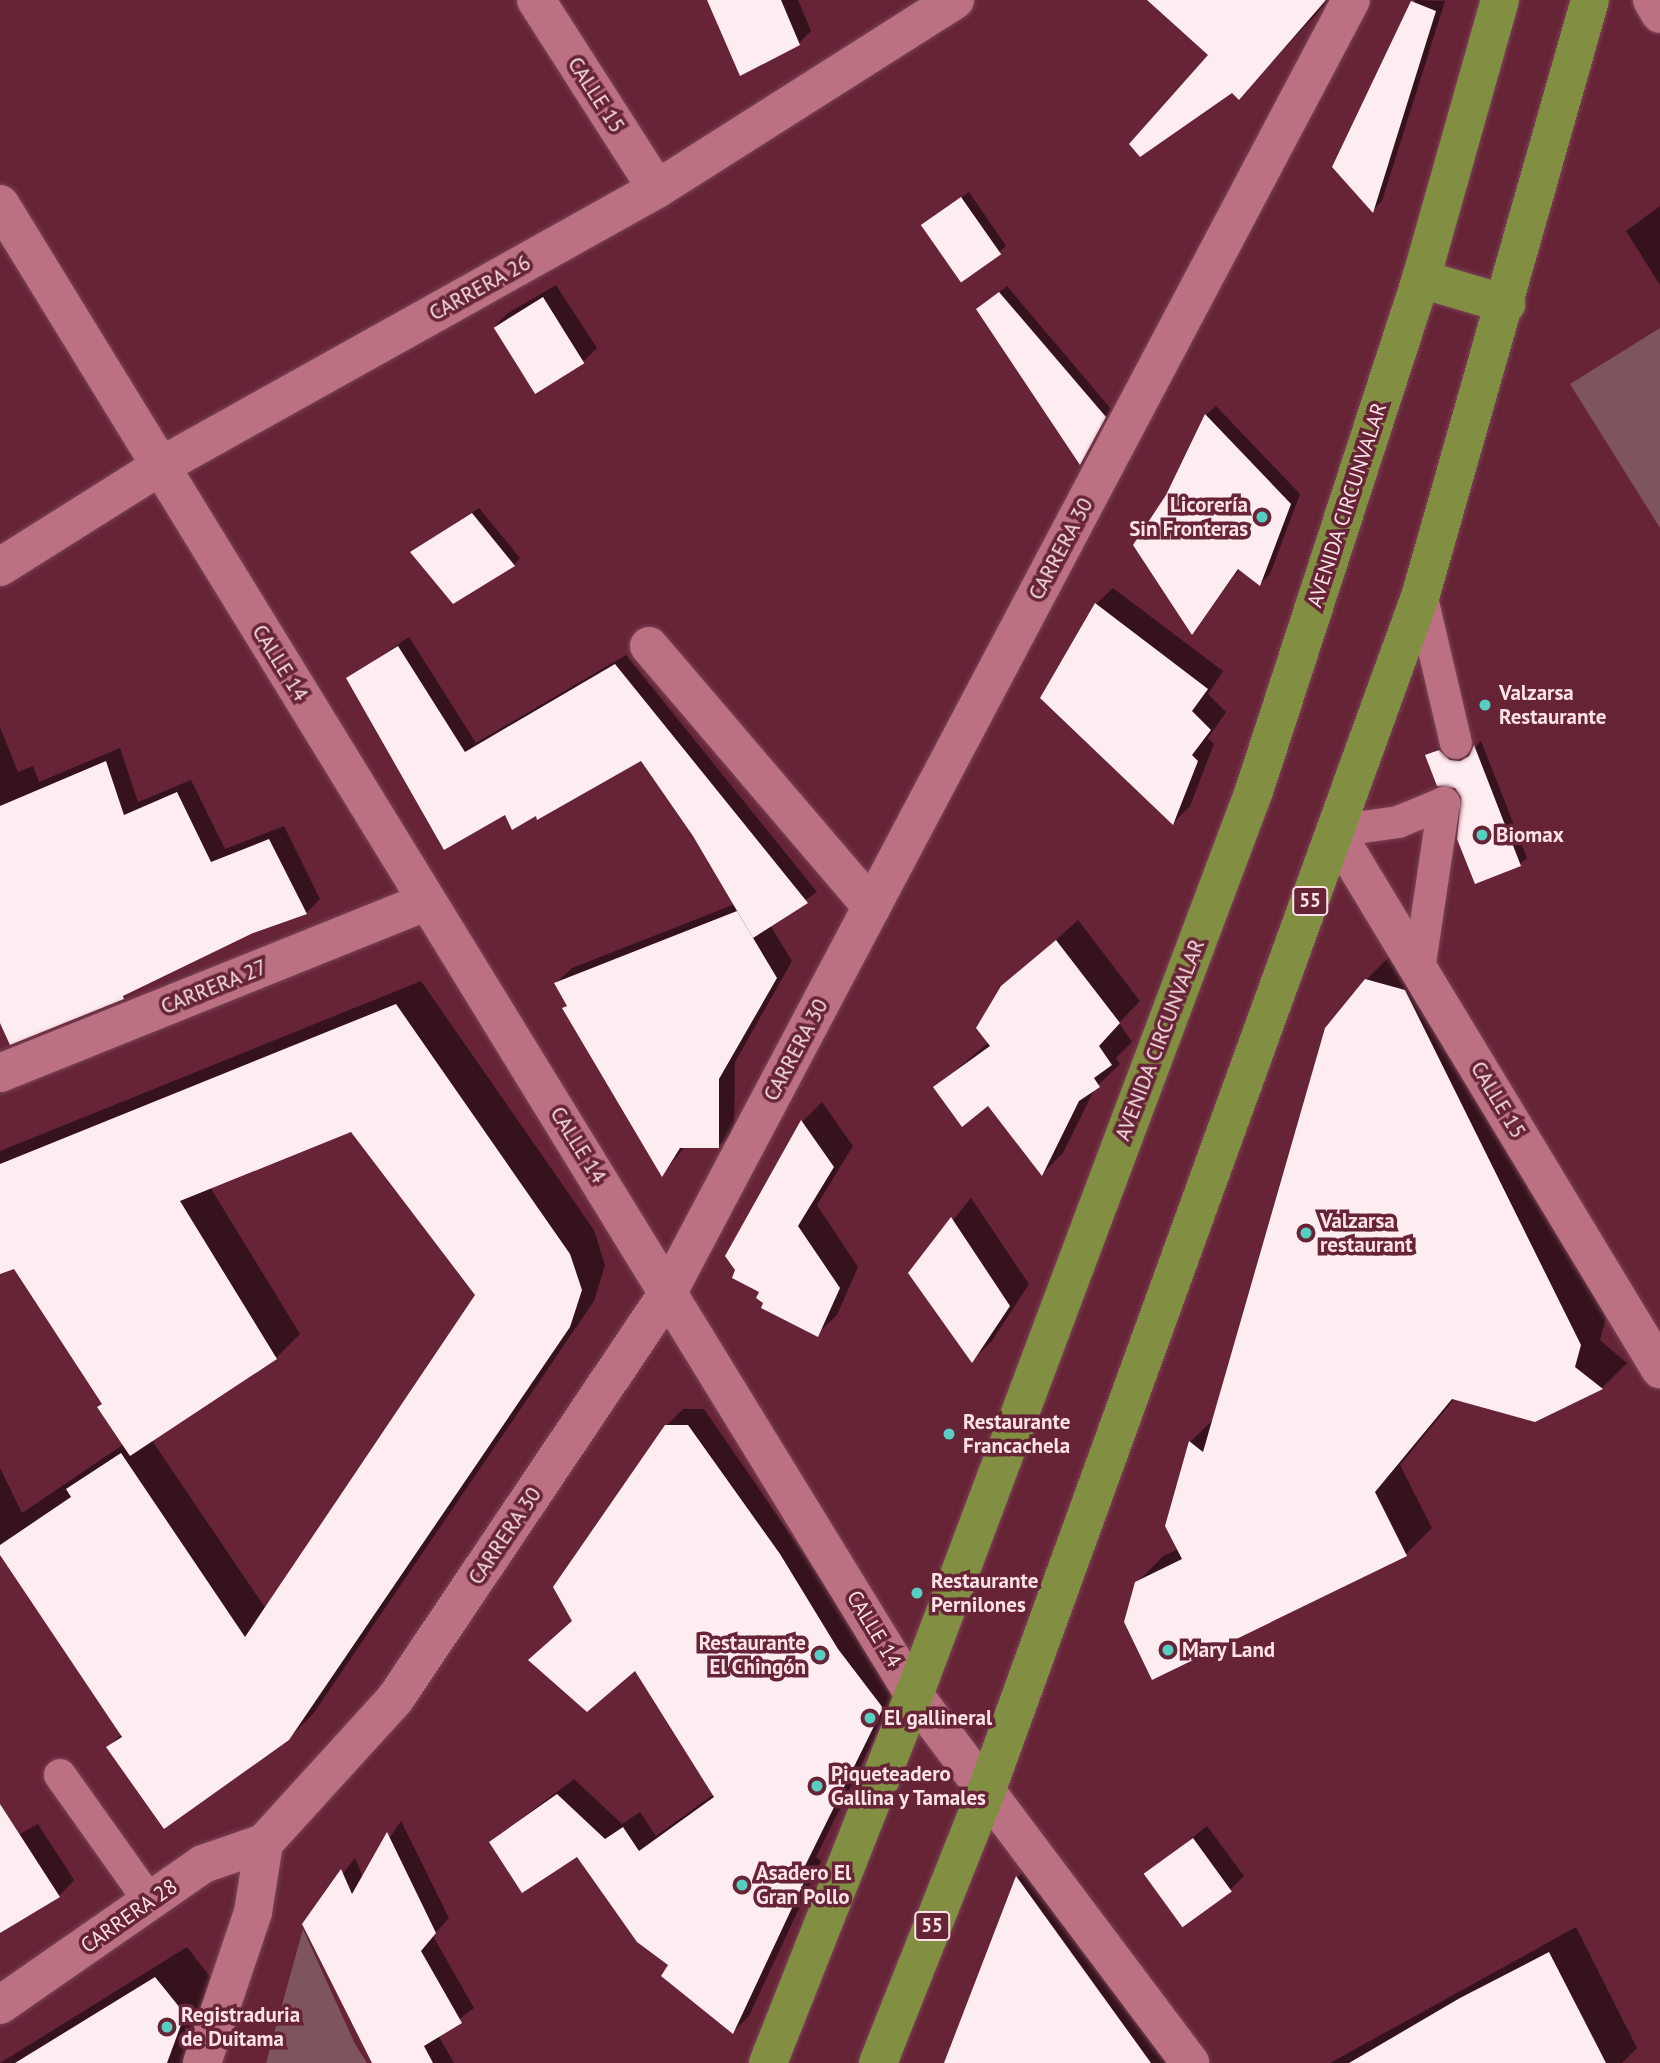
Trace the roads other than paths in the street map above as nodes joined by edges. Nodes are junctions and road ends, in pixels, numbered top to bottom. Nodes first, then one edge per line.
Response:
1 (536, 0) edge
2 (955, 0) edge
3 (1351, 0) edge
4 (1500, 0) edge
5 (1590, 0) edge
6 (1652, 0) edge
7 (916, 9) edge
8 (1660, 14) edge
9 (657, 189) junction
10 (0, 204) edge
11 (1421, 279) junction
12 (1506, 304) junction
13 (159, 467) junction
14 (0, 567) edge
15 (1421, 594) junction
16 (649, 646) dead end
17 (1455, 743) dead end
18 (1335, 831) junction
19 (427, 901) junction
20 (872, 907) junction
21 (1419, 970) junction
22 (0, 1073) edge
23 (668, 1292) junction
24 (1654, 1344) edge
25 (914, 1695) junction
26 (60, 1775) dead end
27 (987, 1789) junction
28 (264, 1843) junction
29 (151, 1903) junction
30 (0, 2005) edge
31 (202, 2063) edge
32 (768, 2063) edge
33 (878, 2063) edge
34 (1190, 2063) edge

1 - 9 street, CALLE 15
2 - 7 street, CARRERA 26
3 - 20 street, CARRERA 30
4 - 11 highway, AVENIDA CIRCUNVALAR
5 - 12 highway, 55
6 - 8 street
7 - 9 street, CARRERA 26
9 - 13 street, CARRERA 26
10 - 13 street, CALLE 14
11 - 12 highway
11 - 25 highway, AVENIDA CIRCUNVALAR
12 - 15 highway, 55
13 - 14 street, CARRERA 26
13 - 19 street, CALLE 14
15 - 17 lane
15 - 18 highway, 55
16 - 20 street
18 - 21 street, CALLE 15
18 - 21 lane
18 - 27 highway, 55
19 - 22 street, CARRERA 27
19 - 23 street, CALLE 14
20 - 23 street, CARRERA 30
21 - 24 street, CALLE 15
23 - 25 street, CALLE 14
23 - 28 street, CARRERA 30
25 - 27 street, CALLE 14
25 - 32 highway, AVENIDA CIRCUNVALAR
26 - 29 lane
27 - 33 highway, 55
27 - 34 street, CALLE 14
28 - 29 street, CARRERA 28
28 - 31 street
29 - 30 street, CARRERA 28

